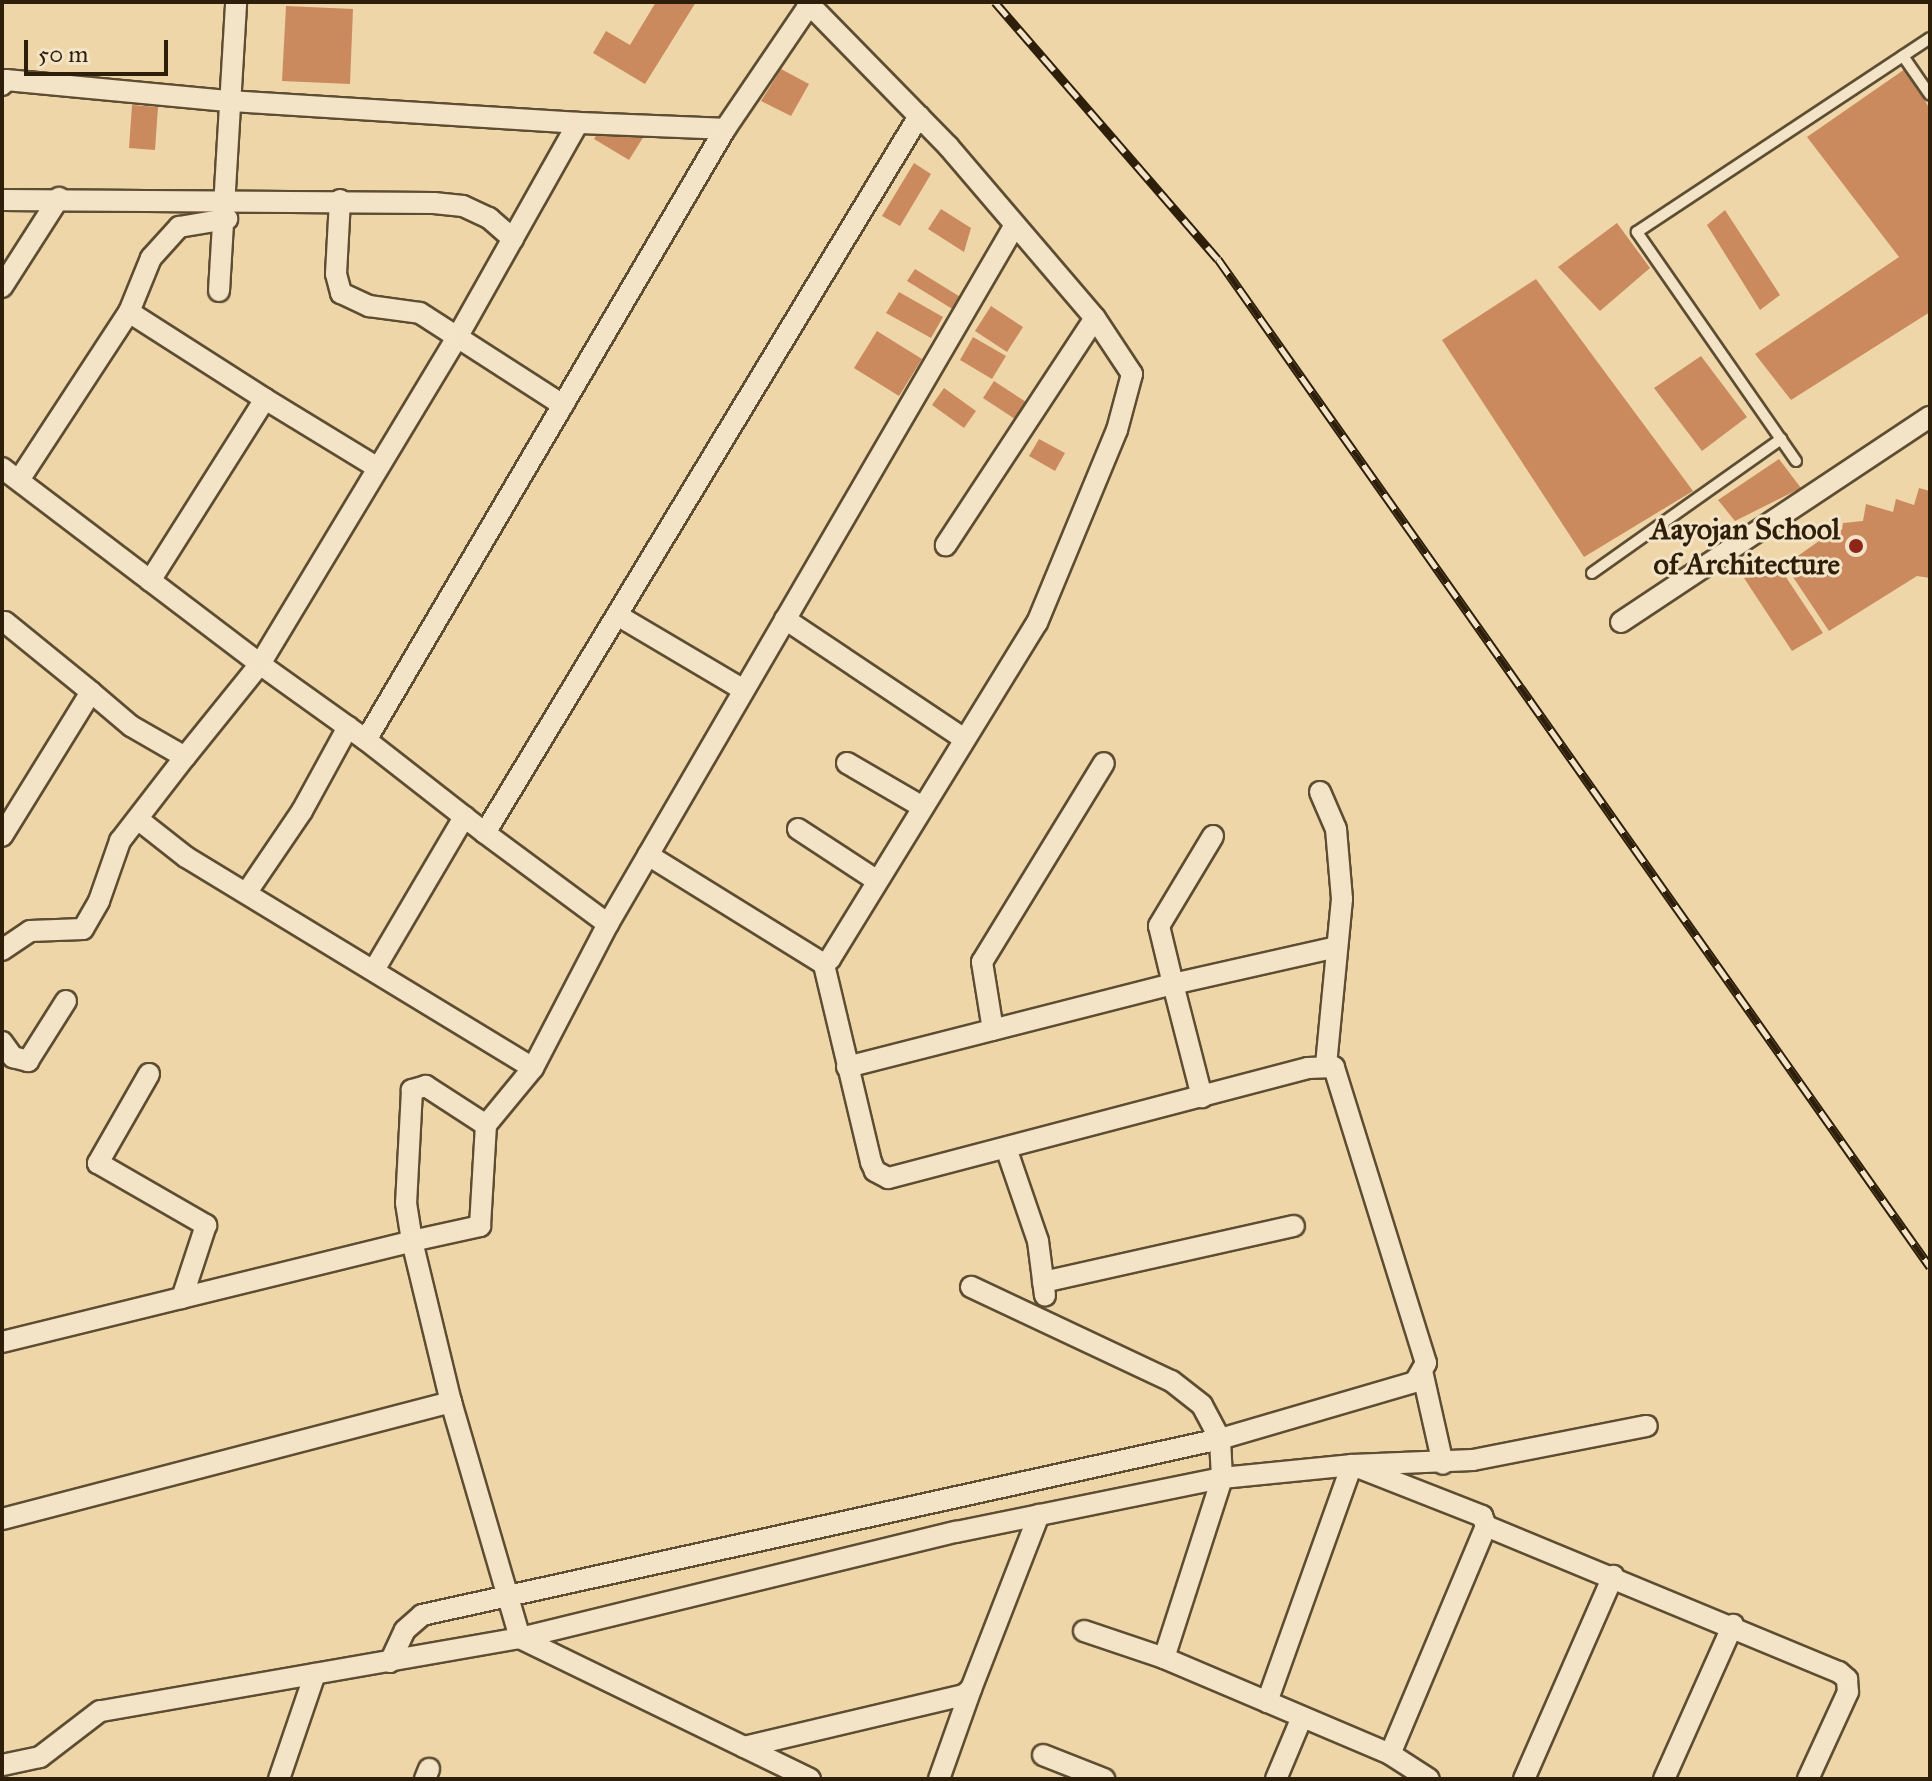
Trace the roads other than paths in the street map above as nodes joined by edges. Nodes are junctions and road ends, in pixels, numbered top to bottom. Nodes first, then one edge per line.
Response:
1 (236, 2) edge
2 (809, 3) edge
3 (1930, 38) edge
4 (1903, 56) junction
5 (2, 85) edge
6 (1930, 95) edge
7 (230, 101) junction
8 (919, 116) junction
9 (578, 123) junction
10 (725, 129) junction
11 (59, 198) junction
12 (2, 200) edge
13 (340, 200) junction
14 (227, 209) junction
15 (1015, 225) junction
16 (513, 239) junction
17 (2, 287) edge
18 (219, 291) dead end
19 (129, 312) junction
20 (1095, 318) junction
21 (458, 336) junction
22 (265, 399) junction
23 (563, 405) junction
24 (1930, 417) edge
25 (1781, 439) junction
26 (1796, 461) dead end
27 (378, 468) junction
28 (10, 474) edge
29 (946, 545) dead end
30 (1592, 573) dead end
31 (150, 581) junction
32 (617, 615) junction
33 (785, 619) junction
34 (5, 622) dead end
35 (1621, 622) dead end
36 (260, 664) junction
37 (744, 690) junction
38 (91, 692) junction
39 (348, 727) junction
40 (963, 738) junction
41 (366, 740) junction
42 (185, 757) junction
43 (847, 763) dead end
44 (1104, 763) dead end
45 (1320, 792) dead end
46 (921, 806) junction
47 (464, 817) junction
48 (139, 820) junction
49 (798, 829) dead end
50 (485, 833) junction
51 (2, 836) edge
52 (1213, 836) dead end
53 (648, 855) junction
54 (876, 880) junction
55 (247, 892) junction
56 (608, 924) junction
57 (1337, 947) junction
58 (2, 950) edge
59 (824, 964) junction
60 (374, 970) junction
61 (1173, 984) junction
62 (66, 1001) dead end
63 (993, 1030) junction
64 (2, 1042) edge
65 (1326, 1064) junction
66 (847, 1067) junction
67 (533, 1068) junction
68 (149, 1074) dead end
69 (1202, 1097) junction
70 (486, 1125) junction
71 (1006, 1148) junction
72 (1294, 1226) dead end
73 (412, 1241) junction
74 (971, 1287) dead end
75 (182, 1298) junction
76 (2, 1342) edge
77 (1422, 1371) junction
78 (451, 1402) junction
79 (1647, 1426) dead end
80 (1220, 1439) junction
81 (1443, 1464) junction
82 (1352, 1465) junction
83 (1222, 1478) junction
84 (1039, 1515) junction
85 (2, 1519) edge
86 (1486, 1526) junction
87 (1613, 1576) junction
88 (507, 1594) junction
89 (1733, 1625) junction
90 (1084, 1631) dead end
91 (520, 1638) junction
92 (1164, 1658) junction
93 (390, 1662) junction
94 (315, 1674) junction
95 (971, 1689) junction
96 (1267, 1702) junction
97 (1302, 1717) junction
98 (744, 1747) junction
99 (1390, 1754) junction
100 (1043, 1755) dead end
101 (40, 1757) junction
102 (2, 1765) edge
103 (1426, 1778) edge
104 (33, 1779) edge
105 (279, 1779) edge
106 (810, 1779) edge
107 (939, 1779) edge
108 (1104, 1779) edge
109 (1276, 1779) edge
110 (1524, 1779) edge
111 (1664, 1779) edge
112 (1808, 1779) edge

1 - 7 street
2 - 8 street
2 - 10 street
3 - 4 lane
4 - 6 lane
4 - 25 lane
5 - 7 street
7 - 9 street
7 - 14 street
8 - 15 street
8 - 32 street
9 - 10 street
9 - 16 street
10 - 23 street
11 - 12 street
11 - 14 street
11 - 17 street
13 - 14 street
13 - 16 street
13 - 21 street
14 - 18 street
14 - 19 street
15 - 20 street
15 - 33 street
16 - 21 street
19 - 22 street
19 - 28 street
20 - 29 street
20 - 40 street
21 - 23 street
21 - 27 street
22 - 27 street
22 - 31 street
23 - 41 street
24 - 35 street
25 - 26 lane
25 - 30 lane
27 - 36 street
28 - 31 street
31 - 36 street
32 - 37 street
32 - 50 street
33 - 37 street
33 - 40 street
34 - 38 street
36 - 39 street
36 - 42 street
37 - 53 street
38 - 42 street
38 - 51 street
39 - 41 street
39 - 55 street
40 - 46 street
41 - 47 street
42 - 48 street
43 - 46 street
44 - 63 street
45 - 57 street
46 - 54 street
47 - 50 street
47 - 60 street
48 - 55 street
48 - 58 street
49 - 54 street
50 - 56 street
52 - 61 street
53 - 56 street
53 - 59 street
54 - 59 street
55 - 60 street
56 - 67 street
57 - 61 street
57 - 65 street
59 - 66 street
60 - 67 street
61 - 63 street
61 - 69 street
62 - 64 street
63 - 66 street
65 - 69 street
65 - 77 street
66 - 71 street
67 - 70 street
68 - 75 street
69 - 71 street
70 - 73 street
70 - 73 street
71 - 72 street
73 - 75 street
73 - 78 street
74 - 80 street
75 - 76 street
77 - 80 street
77 - 81 street
78 - 85 street
78 - 88 street
79 - 81 street
80 - 83 street
80 - 88 street
81 - 82 street
82 - 83 street
82 - 86 street
82 - 96 street
83 - 84 street
83 - 92 street
84 - 91 street
84 - 95 street
86 - 87 street
86 - 99 street
87 - 89 street
87 - 110 street
88 - 91 street
88 - 93 street
89 - 111 street
89 - 112 street
90 - 92 street
91 - 93 street
91 - 98 street
92 - 96 street
93 - 94 street
94 - 101 street
94 - 105 street
95 - 98 street
95 - 107 street
96 - 97 street
97 - 99 street
97 - 109 street
98 - 106 street
99 - 103 street
100 - 108 street
101 - 102 street
101 - 104 street

